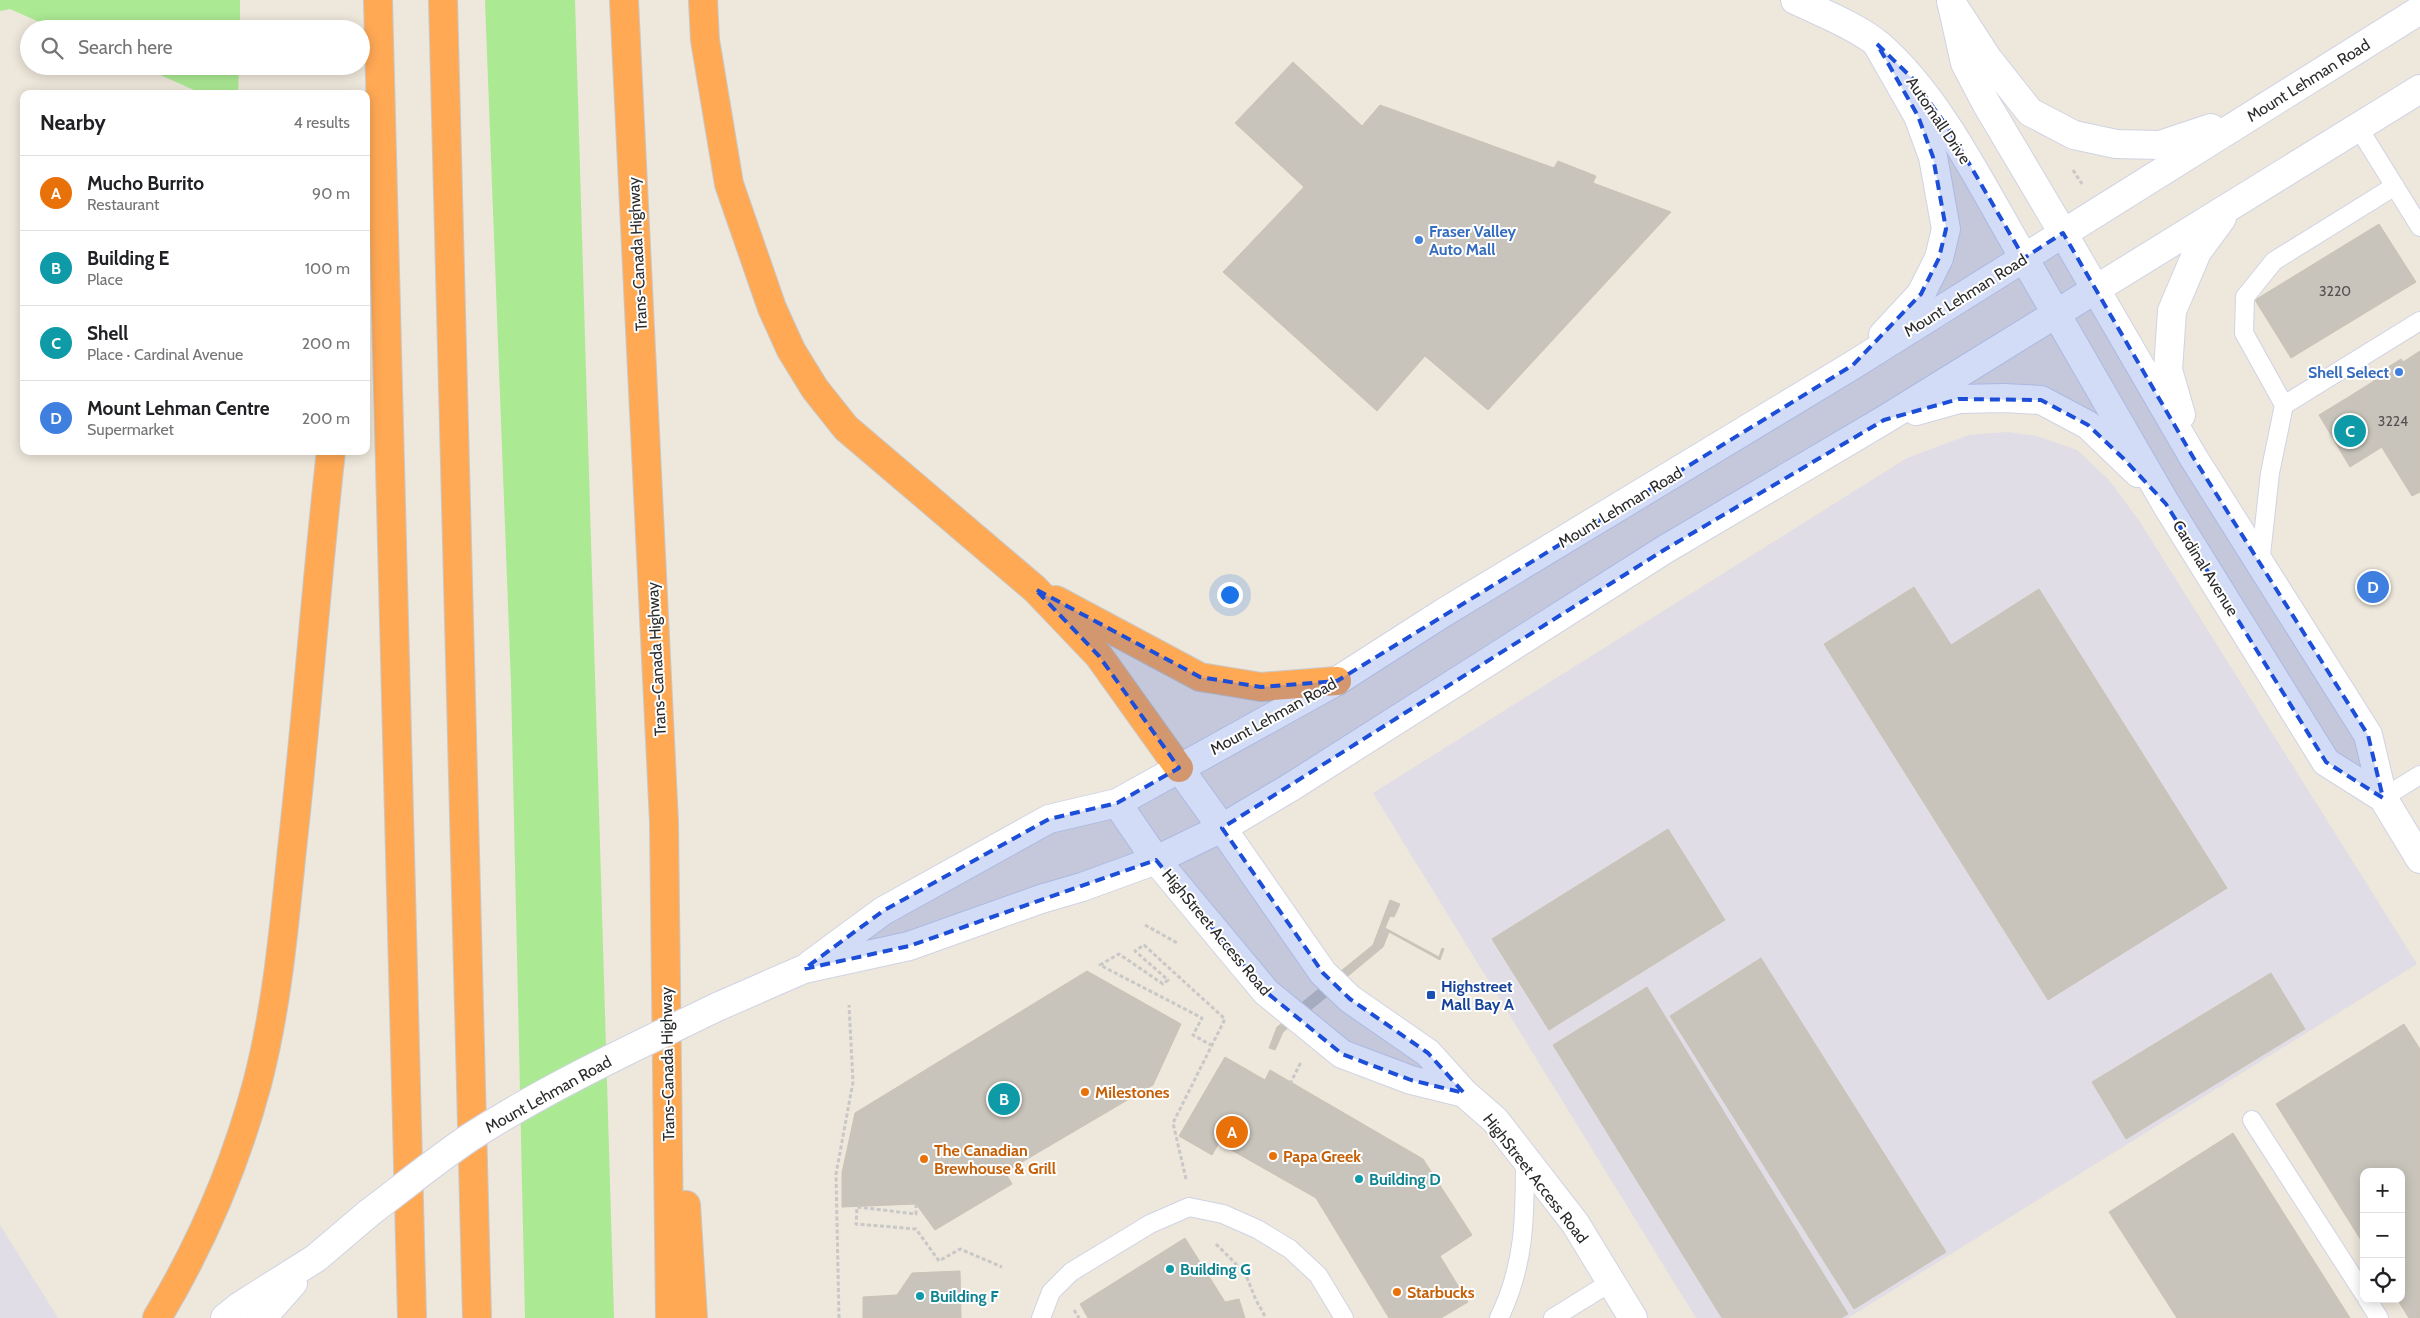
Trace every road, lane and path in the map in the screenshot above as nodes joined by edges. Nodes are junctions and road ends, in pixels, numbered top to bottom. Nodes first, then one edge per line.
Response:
1 (443, 0) edge
2 (624, 0) edge
3 (702, 0) edge
4 (1795, 0) edge
5 (1951, 1) edge
6 (378, 2) edge
7 (2420, 10) edge
8 (1877, 44) junction
9 (2420, 89) edge
10 (369, 90) edge
11 (2246, 118) junction
12 (2358, 127) junction
13 (2070, 166) dead end
14 (2395, 186) junction
15 (2084, 187) dead end
16 (2228, 208) junction
17 (2420, 227) edge
18 (2064, 233) junction
19 (2024, 258) junction
20 (2097, 290) junction
21 (2058, 313) junction
22 (2420, 321) edge
23 (1853, 365) junction
24 (2284, 405) junction
25 (1884, 420) junction
26 (330, 455) edge
27 (2192, 457) junction
28 (2166, 504) junction
29 (2260, 564) junction
30 (1035, 589) junction
31 (1337, 681) junction
32 (1179, 768) junction
33 (2420, 775) edge
34 (2383, 798) junction
35 (1116, 803) junction
36 (664, 822) junction
37 (1222, 828) junction
38 (2420, 859) edge
39 (1156, 860) junction
40 (804, 969) junction
41 (849, 1005) dead end
42 (1211, 1045) junction
43 (1302, 1061) dead end
44 (1290, 1084) dead end
45 (1464, 1093) junction
46 (2252, 1120) dead end
47 (1525, 1159) junction
48 (1186, 1179) dead end
49 (916, 1204) dead end
50 (1214, 1242) dead end
51 (316, 1258) junction
52 (1002, 1267) dead end
53 (1611, 1282) junction
54 (2360, 1288) edge
55 (1070, 1302) dead end
56 (2370, 1303) edge
57 (157, 1318) edge
58 (225, 1318) edge
59 (262, 1318) edge
60 (412, 1318) edge
61 (477, 1318) edge
62 (670, 1318) edge
63 (693, 1318) edge
64 (839, 1318) edge
65 (1041, 1318) edge
66 (1079, 1318) edge
67 (1266, 1318) edge
68 (1344, 1318) edge
69 (1499, 1318) edge
70 (1553, 1318) edge
71 (1633, 1318) edge
72 (2379, 1318) edge

1 - 61 highway
2 - 36 highway, Trans-Canada Highway
3 - 30 highway
4 - 8 main road, Automall Drive
5 - 11 main road
5 - 18 main road
6 - 10 highway
6 - 60 highway
7 - 11 main road, Mount Lehman Road
8 - 19 main road, Automall Drive
8 - 23 main road
9 - 12 main road, Mount Lehman Road
11 - 18 main road, Mount Lehman Road
12 - 14 lane
12 - 16 main road, Mount Lehman Road
13 - 15 path
14 - 17 lane
14 - 24 lane
16 - 20 main road, Mount Lehman Road
16 - 27 main road
18 - 19 main road, Mount Lehman Road
18 - 20 main road, Cardinal Avenue
19 - 21 main road, Automall Drive
19 - 23 main road, Mount Lehman Road
20 - 21 main road, Mount Lehman Road
20 - 27 main road, Cardinal Avenue
21 - 25 main road, Mount Lehman Road
21 - 28 main road, Cardinal Avenue
22 - 24 lane
23 - 31 main road, Mount Lehman Road
24 - 29 lane
25 - 28 main road
25 - 37 main road, Mount Lehman Road
26 - 57 highway
27 - 29 main road, Cardinal Avenue
28 - 34 main road, Cardinal Avenue
29 - 34 main road, Cardinal Avenue
30 - 31 highway
30 - 32 highway
31 - 32 main road, Mount Lehman Road
32 - 35 main road, Mount Lehman Road
32 - 37 main road, HighStreet Access Road
33 - 34 lane
34 - 38 main road, Cardinal Avenue
35 - 39 main road, HighStreet Access Road
35 - 40 main road, Mount Lehman Road
36 - 62 highway, Trans-Canada Highway
36 - 63 highway
37 - 39 main road, Mount Lehman Road
37 - 45 main road, HighStreet Access Road
39 - 40 main road, Mount Lehman Road
39 - 45 main road, HighStreet Access Road
40 - 51 main road, Mount Lehman Road, bridge
41 - 64 path
42 - 42 path
42 - 48 path
43 - 44 path
45 - 47 main road, HighStreet Access Road
46 - 54 lane
47 - 53 main road, HighStreet Access Road
47 - 69 lane
49 - 52 path
50 - 67 path
51 - 58 main road, Mount Lehman Road
51 - 59 main road, Mount Lehman Road
53 - 70 lane
53 - 71 main road, HighStreet Access Road
55 - 66 path
56 - 72 lane
65 - 68 lane

